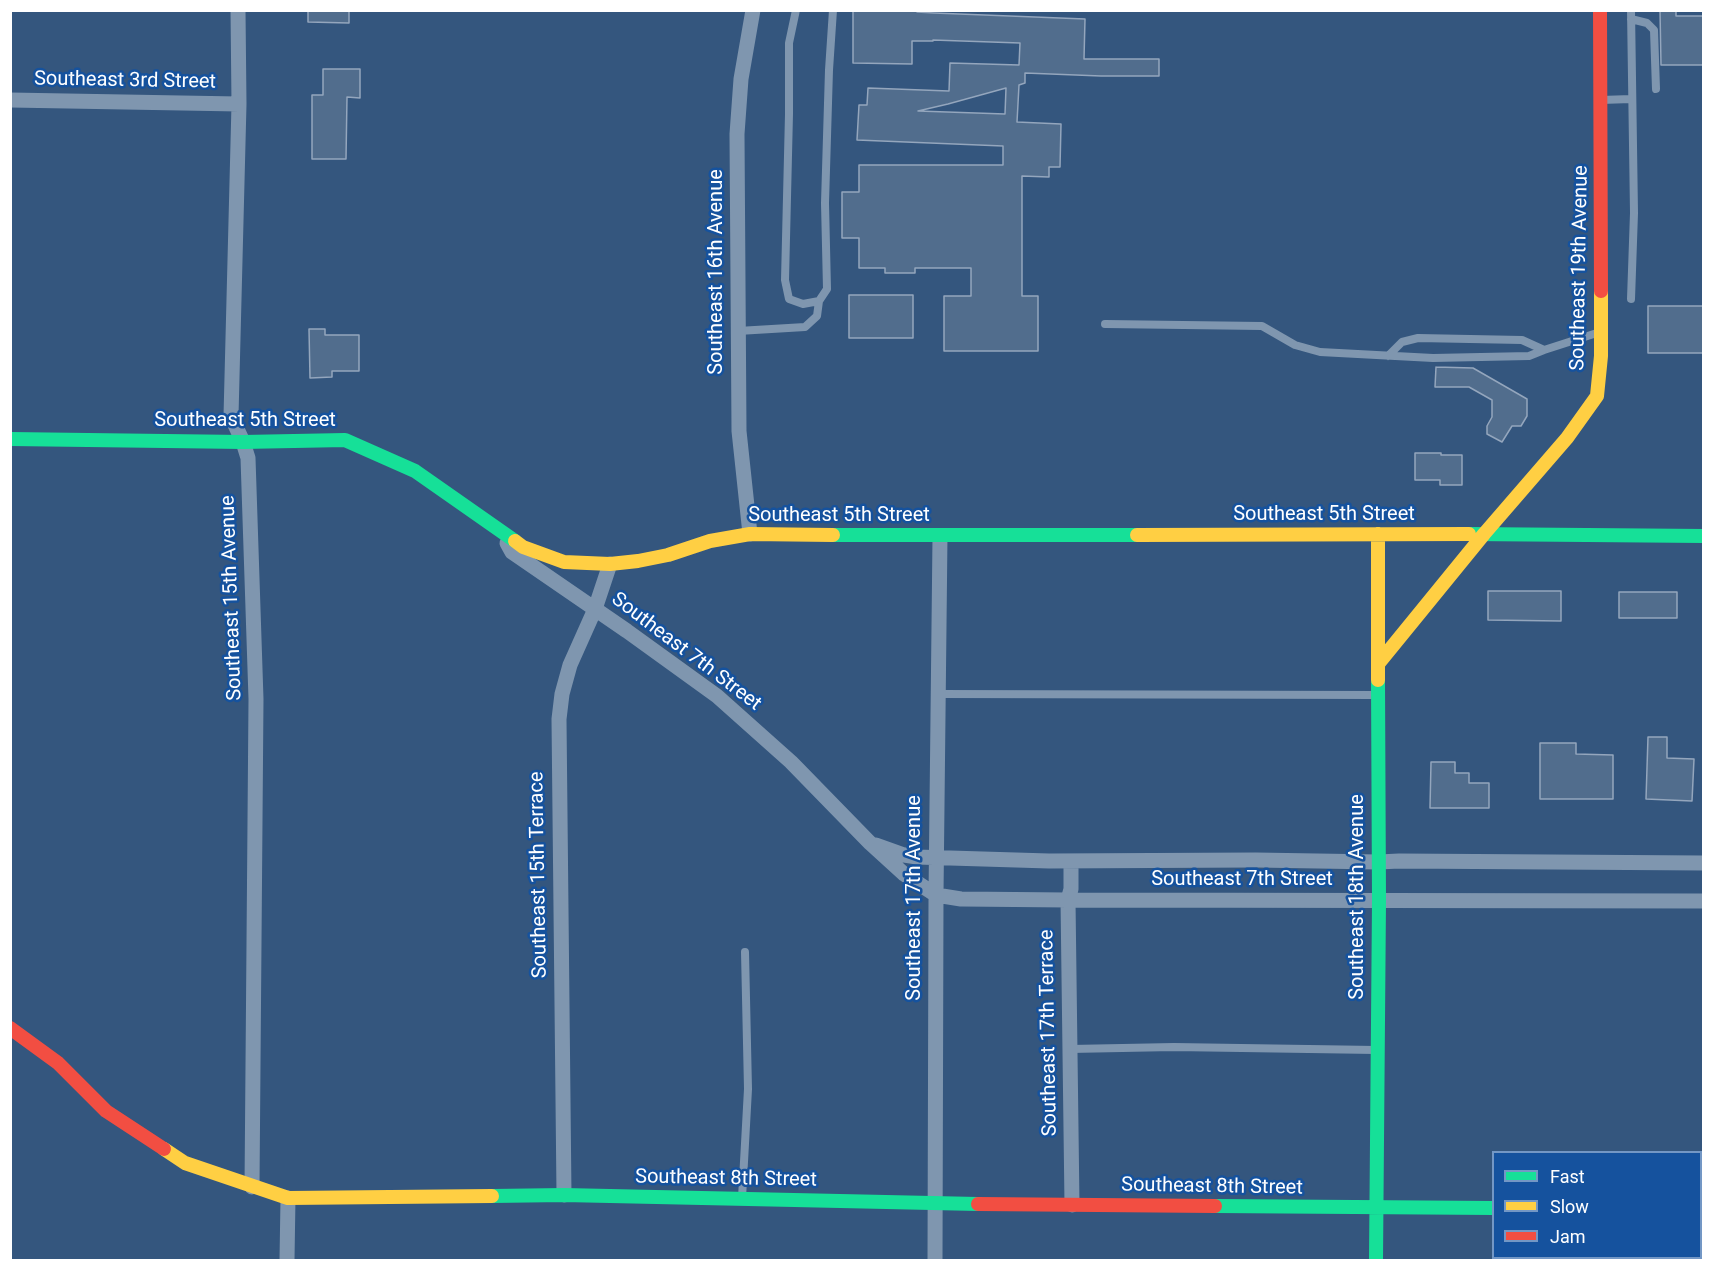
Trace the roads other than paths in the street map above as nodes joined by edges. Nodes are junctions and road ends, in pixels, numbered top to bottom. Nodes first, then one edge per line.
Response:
1 (238, 10) edge
2 (753, 10) edge
3 (796, 10) edge
4 (833, 10) edge
5 (1600, 10) edge
6 (1631, 15) edge
7 (1656, 89) dead end
8 (1631, 99) junction
9 (10, 100) edge
10 (1600, 100) junction
11 (239, 104) junction
12 (1631, 299) dead end
13 (819, 301) junction
14 (1105, 324) dead end
15 (738, 331) junction
16 (1601, 332) junction
17 (1544, 350) junction
18 (1388, 356) junction
19 (10, 439) edge
20 (243, 442) junction
21 (496, 528) junction
22 (750, 534) junction
23 (1378, 534) junction
24 (1484, 534) junction
25 (940, 536) junction
26 (1704, 536) edge
27 (610, 564) junction
28 (595, 609) junction
29 (1378, 664) junction
30 (938, 694) junction
31 (1378, 695) junction
32 (870, 843) junction
33 (936, 858) junction
34 (1071, 861) junction
35 (1378, 862) junction
36 (1704, 863) edge
37 (936, 895) junction
38 (1068, 900) junction
39 (1379, 901) junction
40 (1704, 901) edge
41 (745, 952) dead end
42 (10, 1028) edge
43 (1070, 1049) junction
44 (1377, 1050) junction
45 (252, 1187) junction
46 (564, 1195) junction
47 (288, 1198) junction
48 (742, 1199) junction
49 (935, 1204) junction
50 (1072, 1205) junction
51 (1376, 1208) junction
52 (1492, 1208) edge
53 (287, 1260) edge
54 (935, 1260) edge
55 (1376, 1260) edge

1 - 11 street, Southeast 15th Avenue
2 - 15 street, Southeast 16th Avenue
3 - 13 lane
4 - 13 lane
5 - 10 street, Southeast 19th Avenue
6 - 7 lane
6 - 8 lane
8 - 10 lane
8 - 12 lane
9 - 11 street, Southeast 3rd Street
10 - 16 street, Southeast 19th Avenue
11 - 20 street, Southeast 15th Avenue
13 - 15 lane
14 - 18 lane
15 - 22 street, Southeast 16th Avenue
16 - 17 lane
16 - 24 street, Southeast 19th Avenue
17 - 18 lane
17 - 18 lane
19 - 20 street, Southeast 5th Street
20 - 21 street, Southeast 5th Street
20 - 45 street, Southeast 15th Avenue
21 - 27 street, Southeast 5th Street
21 - 28 street, Southeast 7th Street
22 - 25 street, Southeast 5th Street
22 - 27 street, Southeast 5th Street
23 - 24 street, Southeast 5th Street
23 - 25 street, Southeast 5th Street
23 - 29 street, Southeast 18th Avenue
24 - 26 street, Southeast 5th Street
24 - 29 street, Southeast 19th Avenue
25 - 30 street, Southeast 17th Avenue
27 - 28 street, Southeast 15th Terrace
28 - 32 street, Southeast 7th Street
28 - 46 street, Southeast 15th Terrace
29 - 31 street, Southeast 18th Avenue
30 - 31 lane
30 - 33 street, Southeast 17th Avenue
31 - 35 street, Southeast 18th Avenue
32 - 33 street, Southeast 7th Street
32 - 37 street, Southeast 7th Street
33 - 34 street, Southeast 7th Street
33 - 37 street, Southeast 17th Avenue
34 - 35 street, Southeast 7th Street
34 - 38 street, Southeast 17th Terrace
35 - 36 street, Southeast 7th Street
35 - 39 street, Southeast 18th Avenue
37 - 38 street, Southeast 7th Street
37 - 49 street, Southeast 17th Avenue
38 - 39 street, Southeast 7th Street
38 - 43 street, Southeast 17th Terrace
39 - 40 street, Southeast 7th Street
39 - 44 street, Southeast 18th Avenue
41 - 48 lane
42 - 45 street, Southeast 8th Street
43 - 44 lane
43 - 50 street, Southeast 17th Terrace
44 - 51 street, Southeast 18th Avenue
45 - 47 street, Southeast 8th Street
46 - 47 street, Southeast 8th Street
46 - 48 street, Southeast 8th Street
47 - 53 street
48 - 49 street, Southeast 8th Street
49 - 50 street, Southeast 8th Street
49 - 54 street, Southeast 17th Avenue
50 - 51 street, Southeast 8th Street
51 - 52 street, Southeast 8th Street
51 - 55 street, Southeast 18th Avenue

